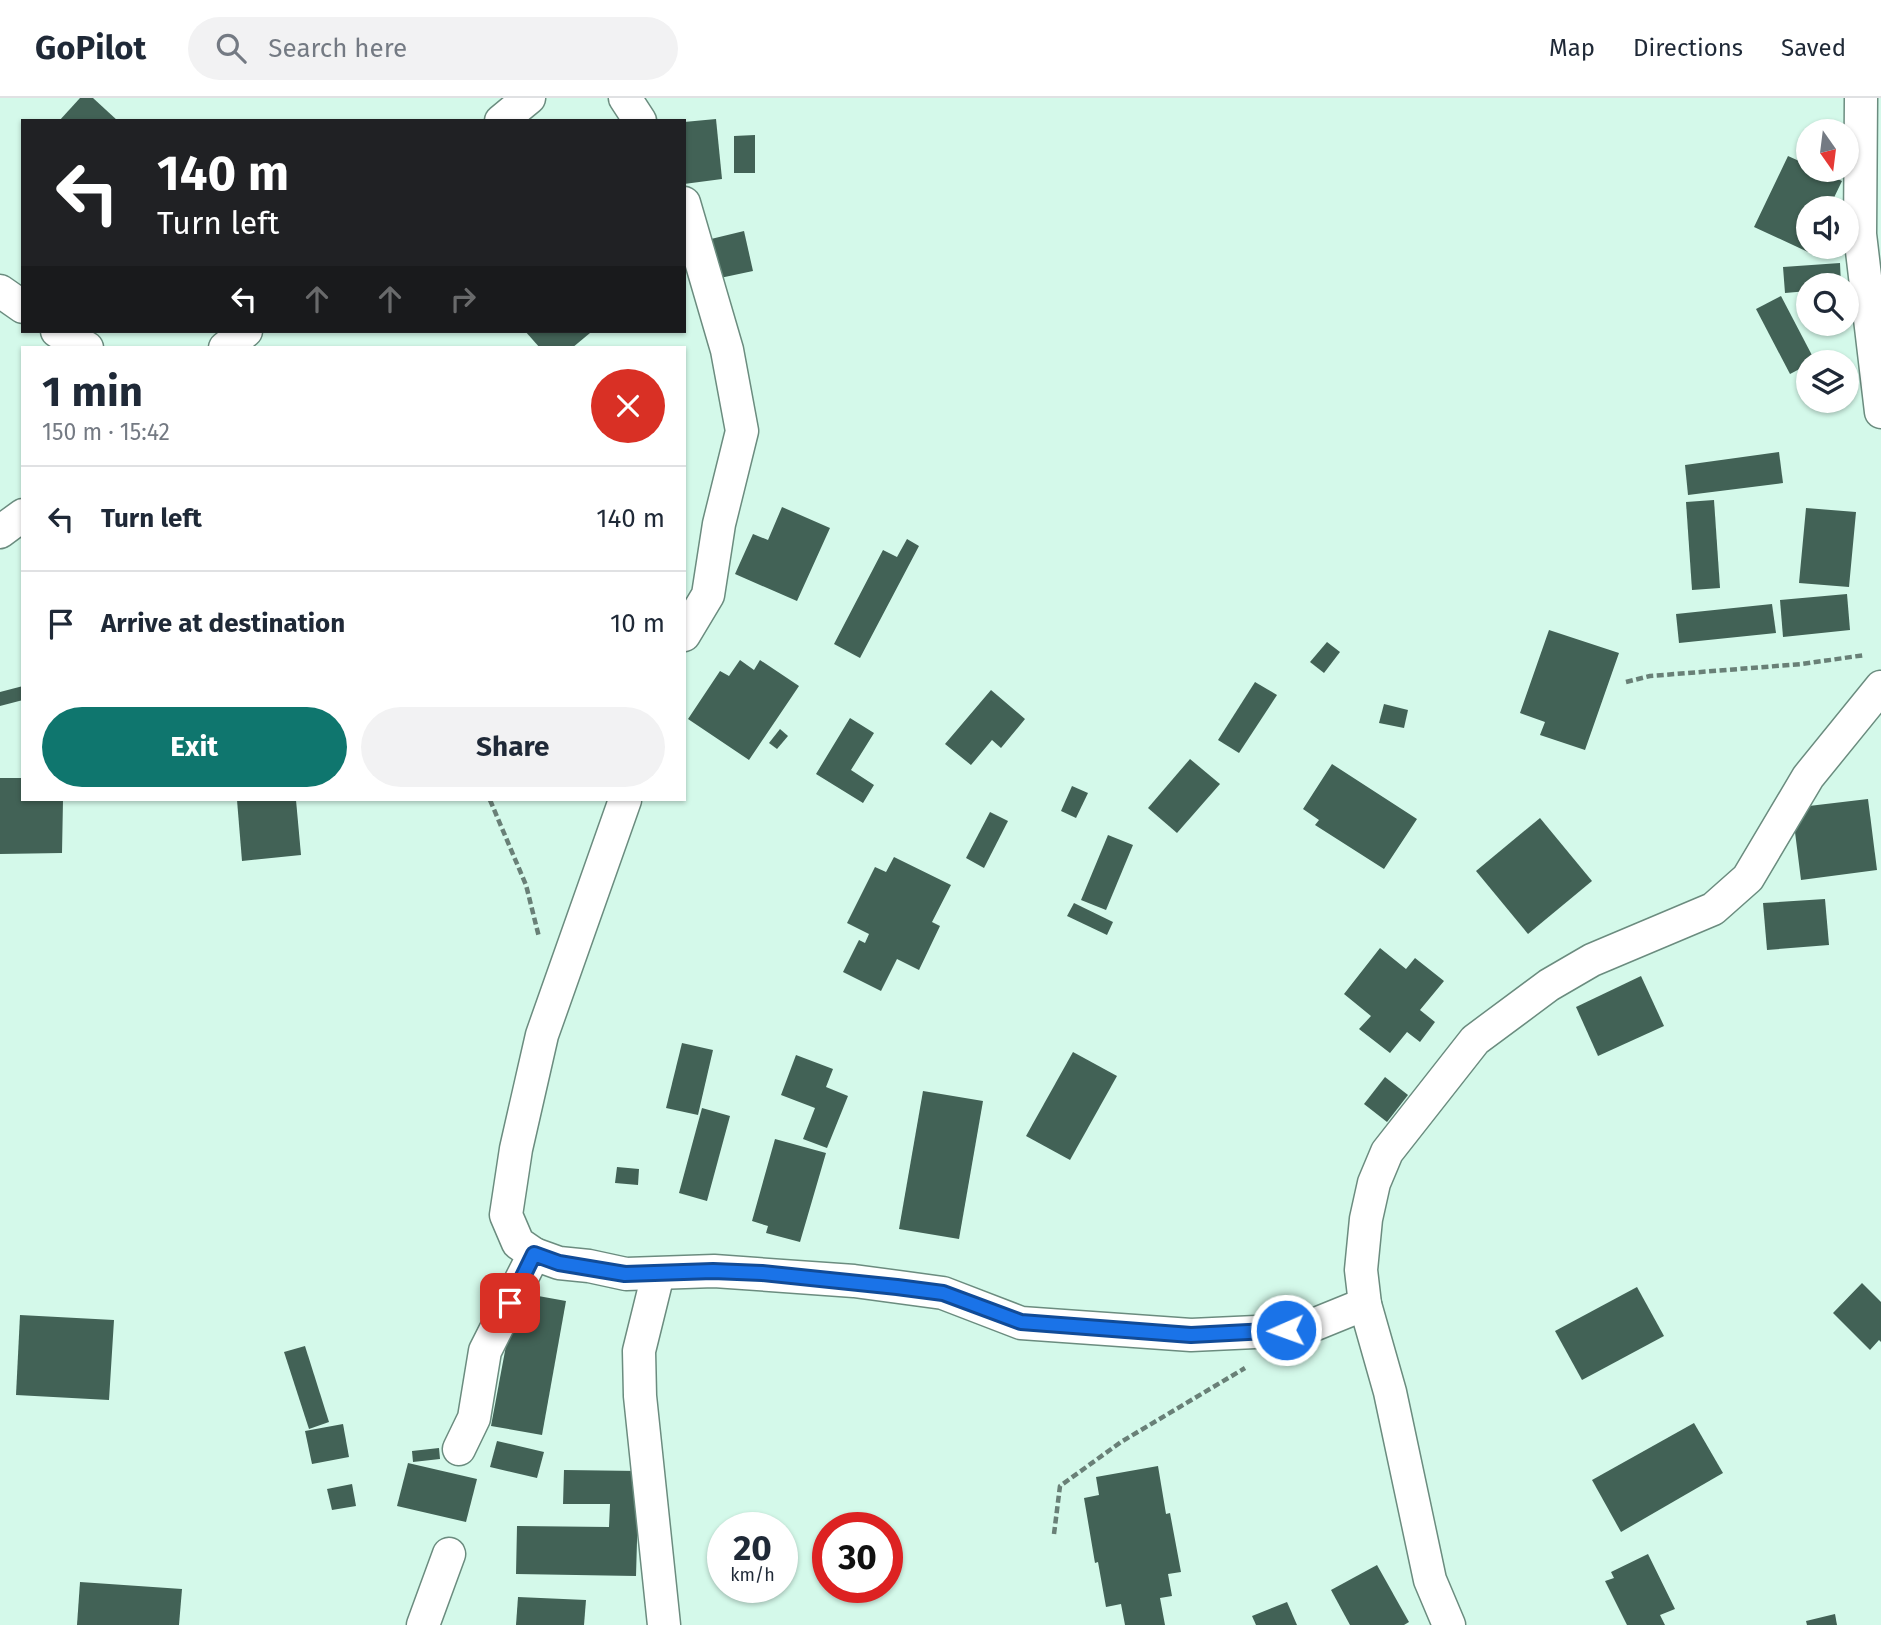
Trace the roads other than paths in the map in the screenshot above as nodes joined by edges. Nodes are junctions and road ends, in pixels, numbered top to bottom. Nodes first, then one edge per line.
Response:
1 (529, 98) edge
2 (625, 98) edge
3 (1861, 98) edge
4 (503, 119) edge
5 (639, 119) edge
6 (686, 210) edge
7 (0, 291) edge
8 (21, 306) edge
9 (61, 333) edge
10 (244, 333) edge
11 (83, 346) edge
12 (227, 346) edge
13 (1881, 412) edge
14 (21, 516) edge
15 (0, 532) edge
16 (686, 632) edge
17 (1881, 687) edge
18 (625, 801) edge
19 (534, 1254) junction
20 (657, 1274) junction
21 (1365, 1304) junction
22 (459, 1449) dead end
23 (449, 1554) dead end
24 (424, 1625) edge
25 (664, 1625) edge
26 (1449, 1625) edge

1 - 4 street
2 - 5 street
3 - 13 street
6 - 16 street
7 - 8 street
9 - 11 street
10 - 12 street
14 - 15 street
17 - 21 street
18 - 19 street
19 - 20 street
19 - 22 street
20 - 21 street
20 - 25 street
21 - 26 street
23 - 24 street

